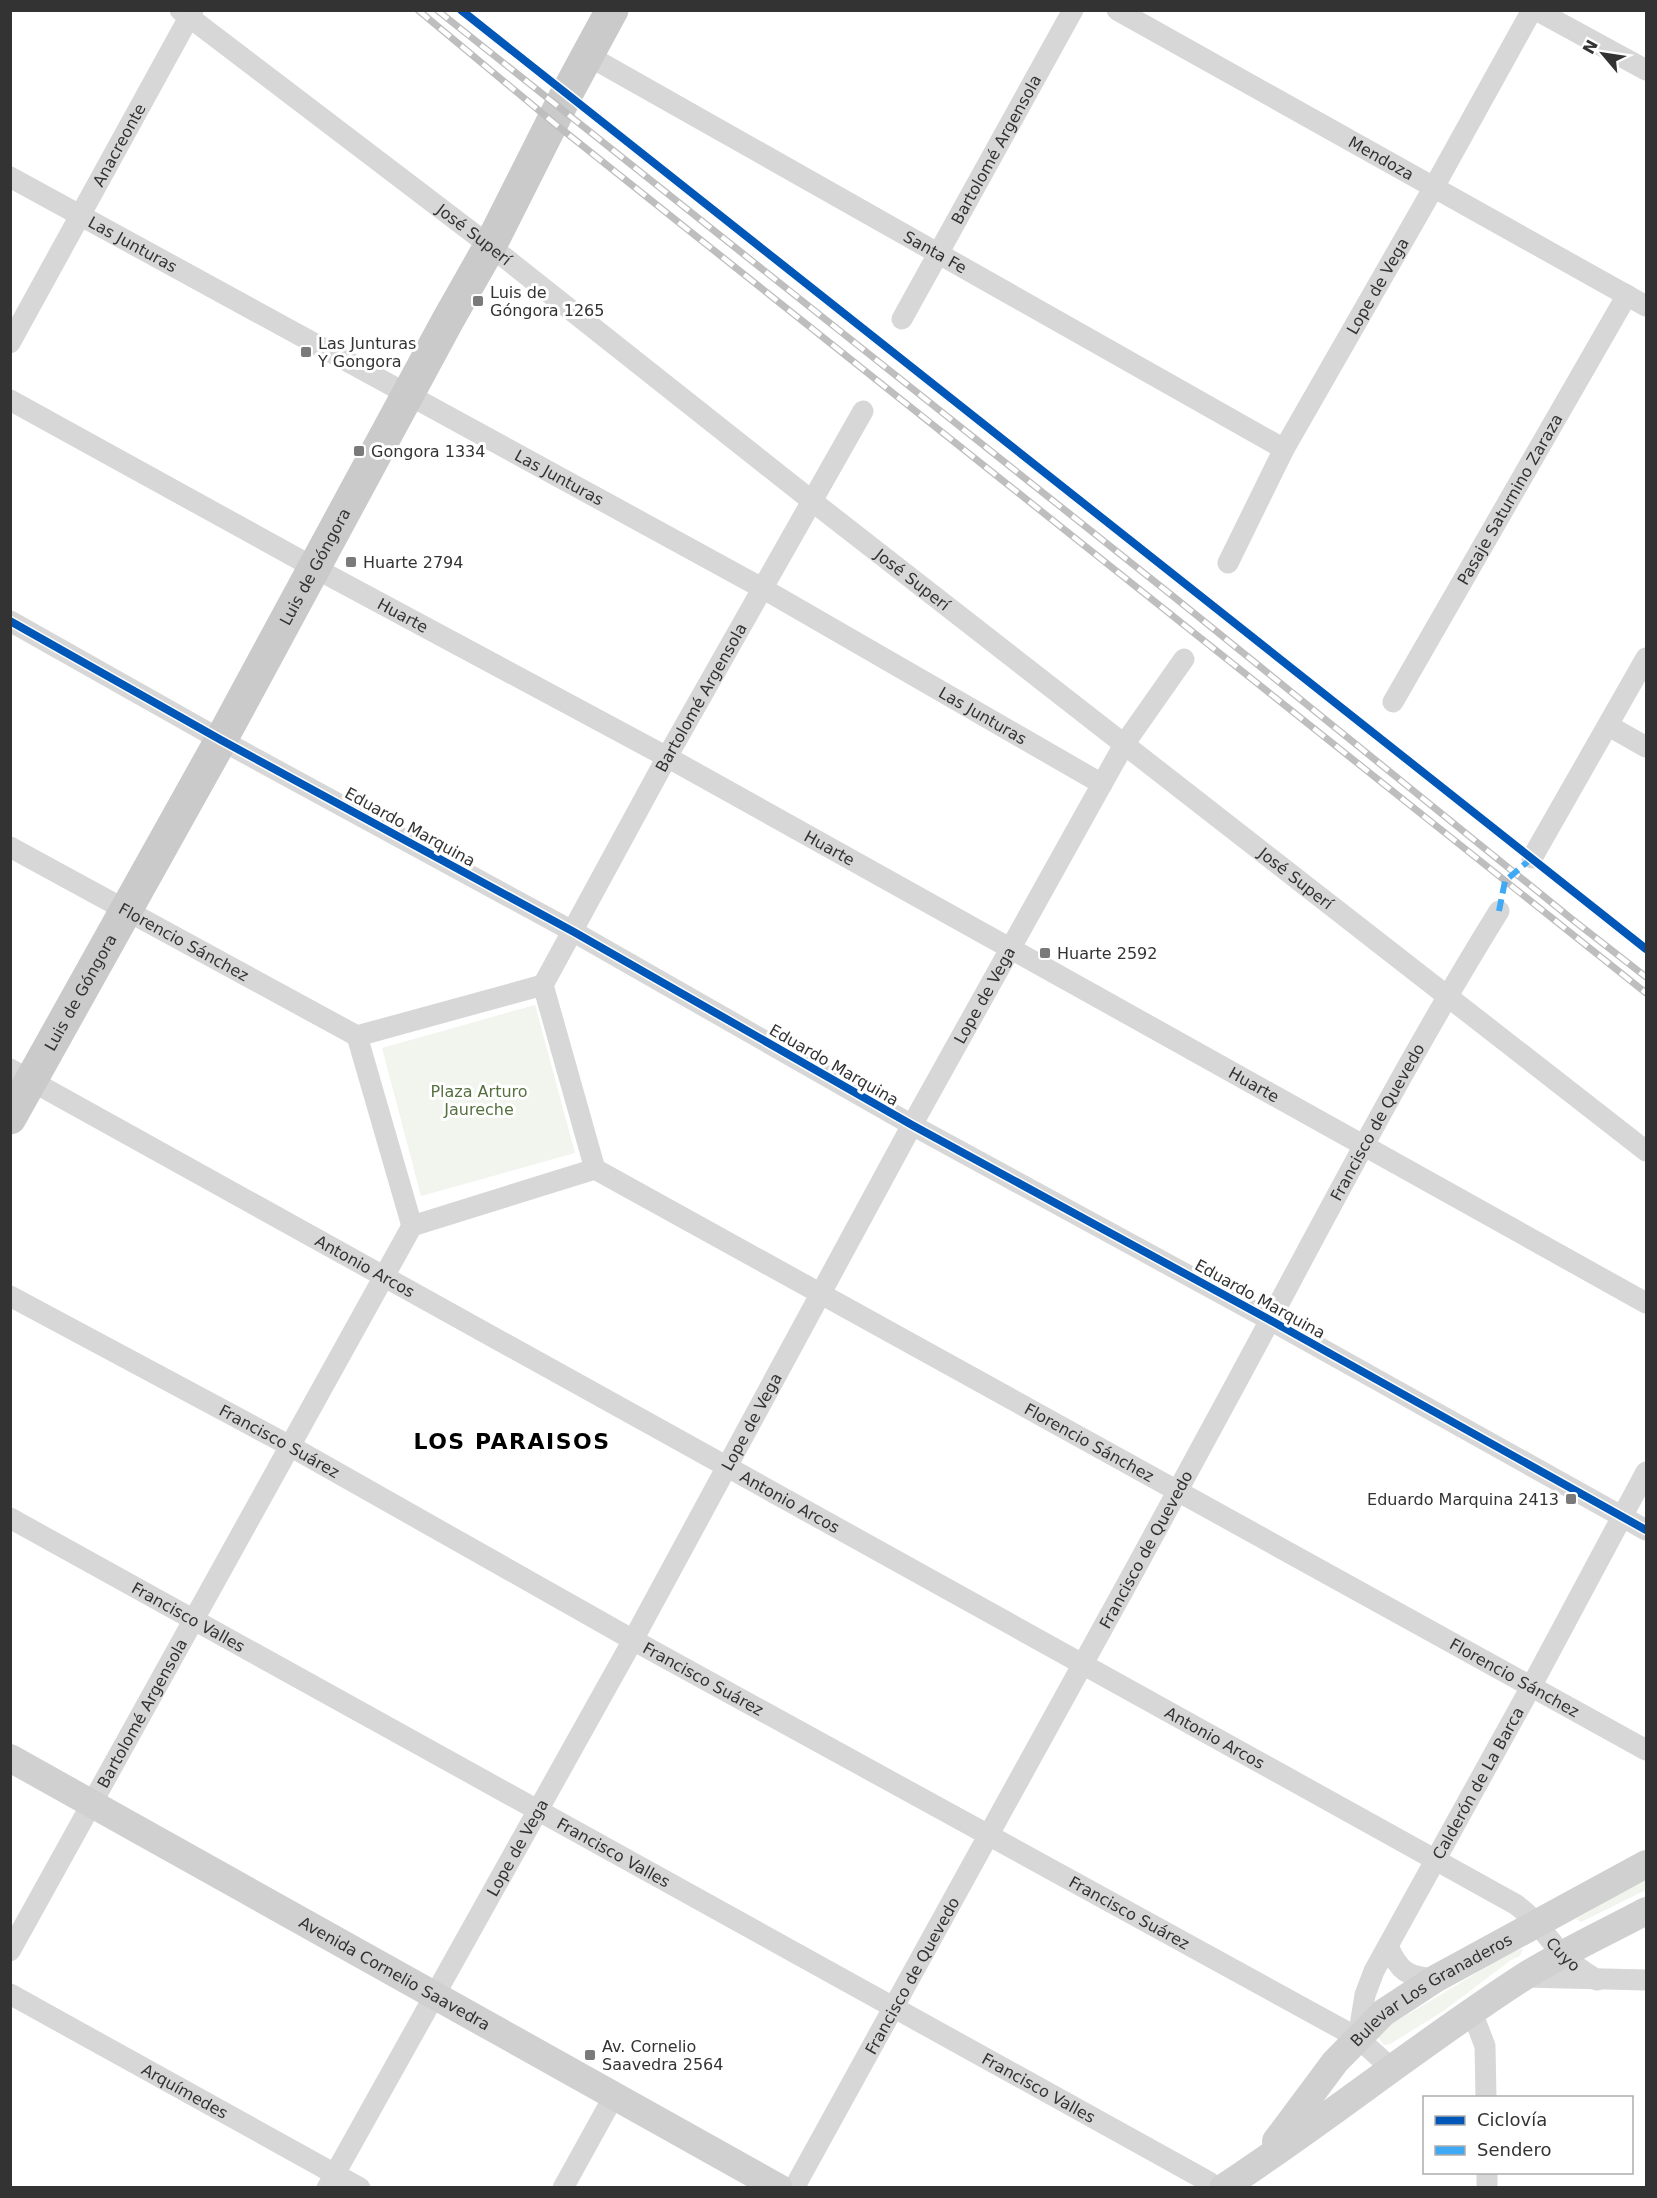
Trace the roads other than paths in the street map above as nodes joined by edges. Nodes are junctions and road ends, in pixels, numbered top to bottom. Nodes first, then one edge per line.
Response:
1 (612, 10) edge
2 (1073, 10) edge
3 (1117, 10) edge
4 (1534, 10) edge
5 (188, 13) edge
6 (587, 55) junction
7 (1647, 70) edge
8 (10, 177) edge
9 (1434, 187) junction
10 (80, 216) junction
11 (490, 246) junction
12 (939, 254) junction
13 (1627, 295) junction
14 (1647, 306) edge
15 (902, 319) dead end
16 (10, 343) edge
17 (408, 396) junction
18 (10, 400) edge
19 (863, 411) dead end
20 (1284, 449) junction
21 (812, 501) junction
22 (1227, 563) dead end
23 (314, 567) junction
24 (762, 588) junction
25 (10, 621) edge
26 (1647, 658) edge
27 (1184, 659) dead end
28 (1393, 702) dead end
29 (1609, 726) junction
30 (221, 740) junction
31 (1125, 743) junction
32 (1647, 747) edge
33 (667, 758) junction
34 (1102, 784) junction
35 (10, 847) edge
36 (1532, 858) dead end
37 (126, 911) junction
38 (1499, 911) dead end
39 (574, 932) junction
40 (1009, 950) junction
41 (543, 984) junction
42 (1446, 996) junction
43 (357, 1036) junction
44 (21, 1075) edge
45 (10, 1118) edge
46 (912, 1125) junction
47 (1363, 1146) junction
48 (1647, 1151) edge
49 (595, 1169) junction
50 (412, 1226) junction
51 (384, 1277) junction
52 (821, 1295) junction
53 (10, 1296) edge
54 (1647, 1303) edge
55 (1270, 1320) junction
56 (290, 1446) junction
57 (726, 1467) junction
58 (1647, 1472) edge
59 (1177, 1492) junction
60 (1622, 1516) junction
61 (10, 1518) edge
62 (1647, 1530) edge
63 (193, 1620) junction
64 (633, 1640) junction
65 (1084, 1665) junction
66 (1532, 1685) junction
67 (1647, 1750) edge
68 (10, 1758) edge
69 (92, 1803) junction
70 (537, 1810) junction
71 (990, 1835) junction
72 (1436, 1859) junction
73 (1647, 1864) edge
74 (1647, 1911) edge
75 (1536, 1923) junction
76 (1388, 1946) junction
77 (10, 1951) edge
78 (1564, 1956) junction
79 (1524, 1977) junction
80 (1434, 1979) junction
81 (1597, 1980) junction
82 (1647, 1980) edge
83 (10, 1994) edge
84 (435, 1994) junction
85 (894, 2009) junction
86 (1472, 2012) junction
87 (1358, 2038) junction
88 (1390, 2068) junction
89 (615, 2094) junction
90 (1486, 2096) edge
91 (1259, 2164) junction
92 (331, 2181) edge
93 (360, 2187) edge
94 (563, 2187) edge
95 (779, 2187) edge
96 (794, 2187) edge
97 (1215, 2187) edge
98 (1223, 2187) edge

1 - 6 main road, Luis de Góngora
2 - 12 street, Bartolomé Argensola
3 - 9 street, Mendoza
4 - 7 street
4 - 9 street, Lope de Vega
5 - 10 street, Anacreonte
5 - 11 street, José Superí
6 - 11 main road, Luis de Góngora
6 - 12 street, Santa Fe
8 - 10 street, Las Junturas
9 - 13 street, Mendoza
9 - 20 street, Lope de Vega
10 - 16 street, Anacreonte
10 - 17 street, Las Junturas
11 - 17 main road, Luis de Góngora
11 - 21 street, José Superí
12 - 15 street, Bartolomé Argensola
12 - 20 street, Santa Fe
13 - 14 street, Mendoza
13 - 28 street, Pasaje Saturnino Zaraza
17 - 23 main road, Luis de Góngora
17 - 24 street, Las Junturas
18 - 23 street, Huarte
19 - 21 street, Bartolomé Argensola
20 - 22 street, Lope de Vega
21 - 24 street, Bartolomé Argensola
21 - 31 street, José Superí
23 - 30 main road, Luis de Góngora
23 - 33 street, Huarte
24 - 33 street, Bartolomé Argensola
24 - 34 street, Las Junturas
25 - 30 street, Eduardo Marquina
26 - 29 street
27 - 31 street, Lope de Vega
29 - 32 street
29 - 36 street
30 - 37 main road, Luis de Góngora
30 - 39 street, Eduardo Marquina
31 - 34 street, Lope de Vega
31 - 42 street, José Superí
33 - 39 street, Bartolomé Argensola
33 - 40 street, Huarte
34 - 40 street, Lope de Vega
35 - 37 street, Florencio Sánchez
37 - 43 street, Florencio Sánchez
37 - 44 main road, Luis de Góngora
38 - 42 street, Francisco de Quevedo
39 - 41 street, Bartolomé Argensola
39 - 46 street, Eduardo Marquina
40 - 46 street, Lope de Vega
40 - 47 street, Huarte
41 - 43 street
41 - 49 street
42 - 47 street, Francisco de Quevedo
42 - 48 street, José Superí
43 - 50 street
44 - 45 main road, Luis de Góngora
44 - 51 street, Antonio Arcos
46 - 52 street, Lope de Vega
46 - 55 street, Eduardo Marquina
47 - 54 street, Huarte
47 - 55 street, Francisco de Quevedo
49 - 50 street
49 - 52 street, Florencio Sánchez
50 - 51 street, Bartolomé Argensola
51 - 56 street, Bartolomé Argensola
51 - 57 street, Antonio Arcos
52 - 57 street, Lope de Vega
52 - 59 street, Florencio Sánchez
53 - 56 street, Francisco Suárez
55 - 59 street, Francisco de Quevedo
55 - 60 street, Eduardo Marquina
56 - 63 street, Bartolomé Argensola
56 - 64 street, Francisco Suárez
57 - 64 street, Lope de Vega
57 - 65 street, Antonio Arcos
58 - 60 street, Calderón de La Barca
59 - 65 street, Francisco de Quevedo
59 - 66 street, Florencio Sánchez
60 - 62 street, Eduardo Marquina
60 - 66 street, Calderón de La Barca
61 - 63 street, Francisco Valles
63 - 69 street, Bartolomé Argensola
63 - 70 street, Francisco Valles
64 - 70 street, Lope de Vega
64 - 71 street, Francisco Suárez
65 - 71 street, Francisco de Quevedo
65 - 72 street, Antonio Arcos
66 - 67 street, Florencio Sánchez
66 - 72 street, Calderón de La Barca
68 - 69 main road, Avenida Cornelio Saavedra
69 - 77 street, Bartolomé Argensola
69 - 84 main road, Avenida Cornelio Saavedra
70 - 84 street, Lope de Vega
70 - 85 street, Francisco Valles
71 - 85 street, Francisco de Quevedo
71 - 87 street, Francisco Suárez
72 - 75 street, Antonio Arcos
72 - 76 street, Calderón de La Barca
73 - 75 main road, Bulevar Los Granaderos
74 - 78 main road, Bulevar Los Granaderos
75 - 78 street, Cuyo
75 - 80 main road, Bulevar Los Granaderos
76 - 80 street
76 - 87 street, Calderón de La Barca
78 - 79 main road, Bulevar Los Granaderos
78 - 81 street, Cuyo
79 - 81 street, Cuyo
79 - 86 main road, Bulevar Los Granaderos
80 - 87 main road, Bulevar Los Granaderos
81 - 82 street, Cuyo
83 - 92 street, Arquímedes
84 - 89 main road, Avenida Cornelio Saavedra
84 - 92 street, Lope de Vega
85 - 96 street, Francisco de Quevedo
85 - 97 street, Francisco Valles
86 - 88 main road, Bulevar Los Granaderos
86 - 90 street
87 - 88 street, Francisco Suárez
87 - 91 main road, Bulevar Los Granaderos
88 - 91 main road, Bulevar Los Granaderos
89 - 94 street
89 - 95 main road, Avenida Cornelio Saavedra
91 - 98 main road, Bulevar Los Granaderos
92 - 93 street, Arquímedes

